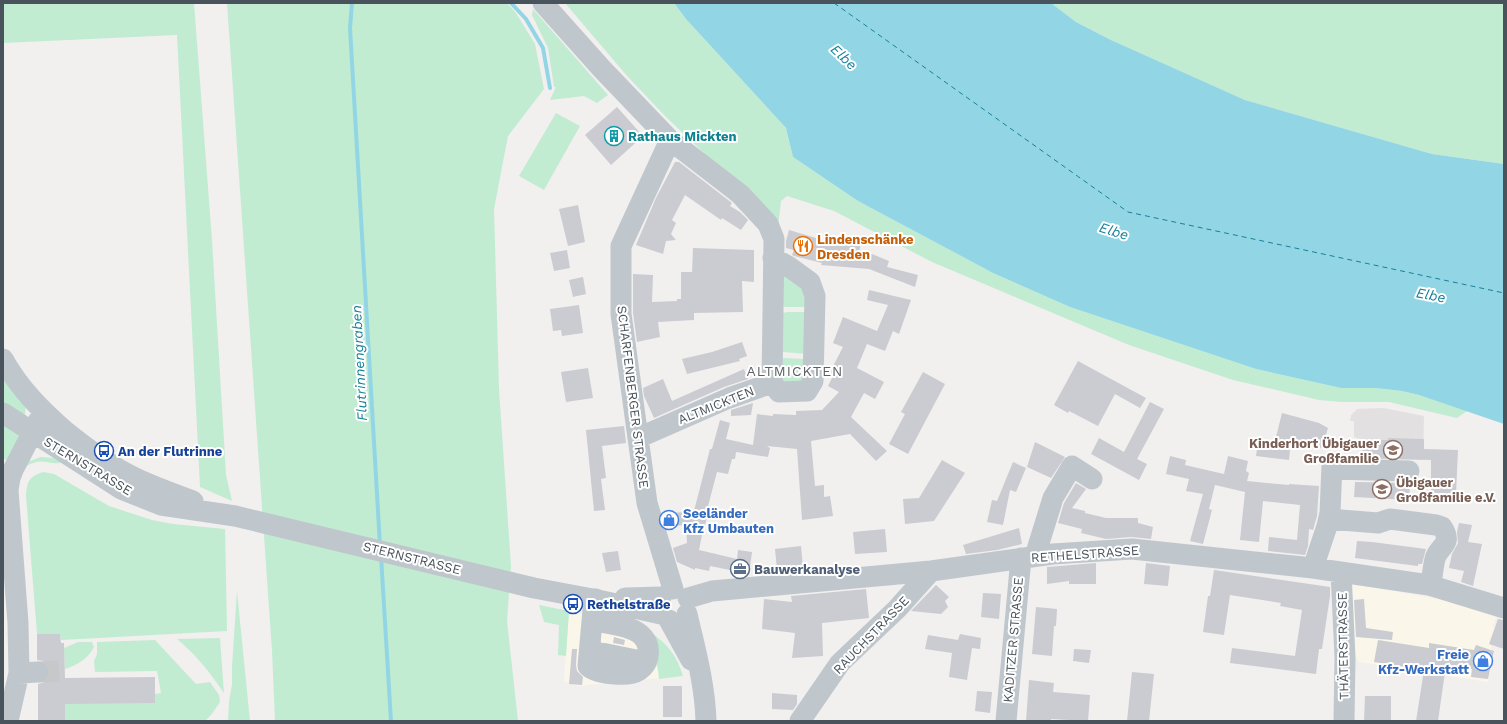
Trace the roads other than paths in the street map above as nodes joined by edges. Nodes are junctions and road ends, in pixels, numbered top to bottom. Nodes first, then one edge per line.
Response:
1 (543, 3) edge
2 (670, 140) junction
3 (774, 248) junction
4 (3, 359) edge
5 (772, 383) junction
6 (43, 412) junction
7 (3, 413) edge
8 (33, 433) junction
9 (638, 438) junction
10 (1409, 471) dead end
11 (1092, 479) dead end
12 (230, 515) junction
13 (1329, 519) junction
14 (1028, 557) junction
15 (1313, 568) junction
16 (931, 571) junction
17 (1341, 572) junction
18 (1431, 585) junction
19 (596, 600) junction
20 (673, 605) junction
21 (1504, 608) edge
22 (8, 721) edge
23 (706, 721) edge
24 (800, 721) edge
25 (1006, 721) edge
26 (1344, 721) edge

1 - 2 street
2 - 3 street
2 - 9 street, SCHARFENBERGER STRASSE
3 - 5 street
3 - 5 street
4 - 6 street, STERNSTRASSE
5 - 9 street, ALTMICKTEN
6 - 8 street
6 - 12 street, STERNSTRASSE
7 - 8 street, STERNSTRASSE
8 - 12 street, STERNSTRASSE
8 - 22 street
9 - 20 street, SCHARFENBERGER STRASSE
10 - 13 street
11 - 14 street, KADITZER STRASSE
12 - 19 street, STERNSTRASSE
13 - 15 street
13 - 18 street
14 - 15 street, RETHELSTRASSE
14 - 16 street, RETHELSTRASSE
14 - 25 street, KADITZER STRASSE
15 - 17 street, RETHELSTRASSE
16 - 20 street, RETHELSTRASSE
16 - 24 street, RAUCHSTRASSE
17 - 18 street, RETHELSTRASSE
17 - 26 street, THÄTERSTRASSE
18 - 21 street, RETHELSTRASSE
19 - 19 street
19 - 20 street, STERNSTRASSE
20 - 23 street, SCHARFENBERGER STRASSE

